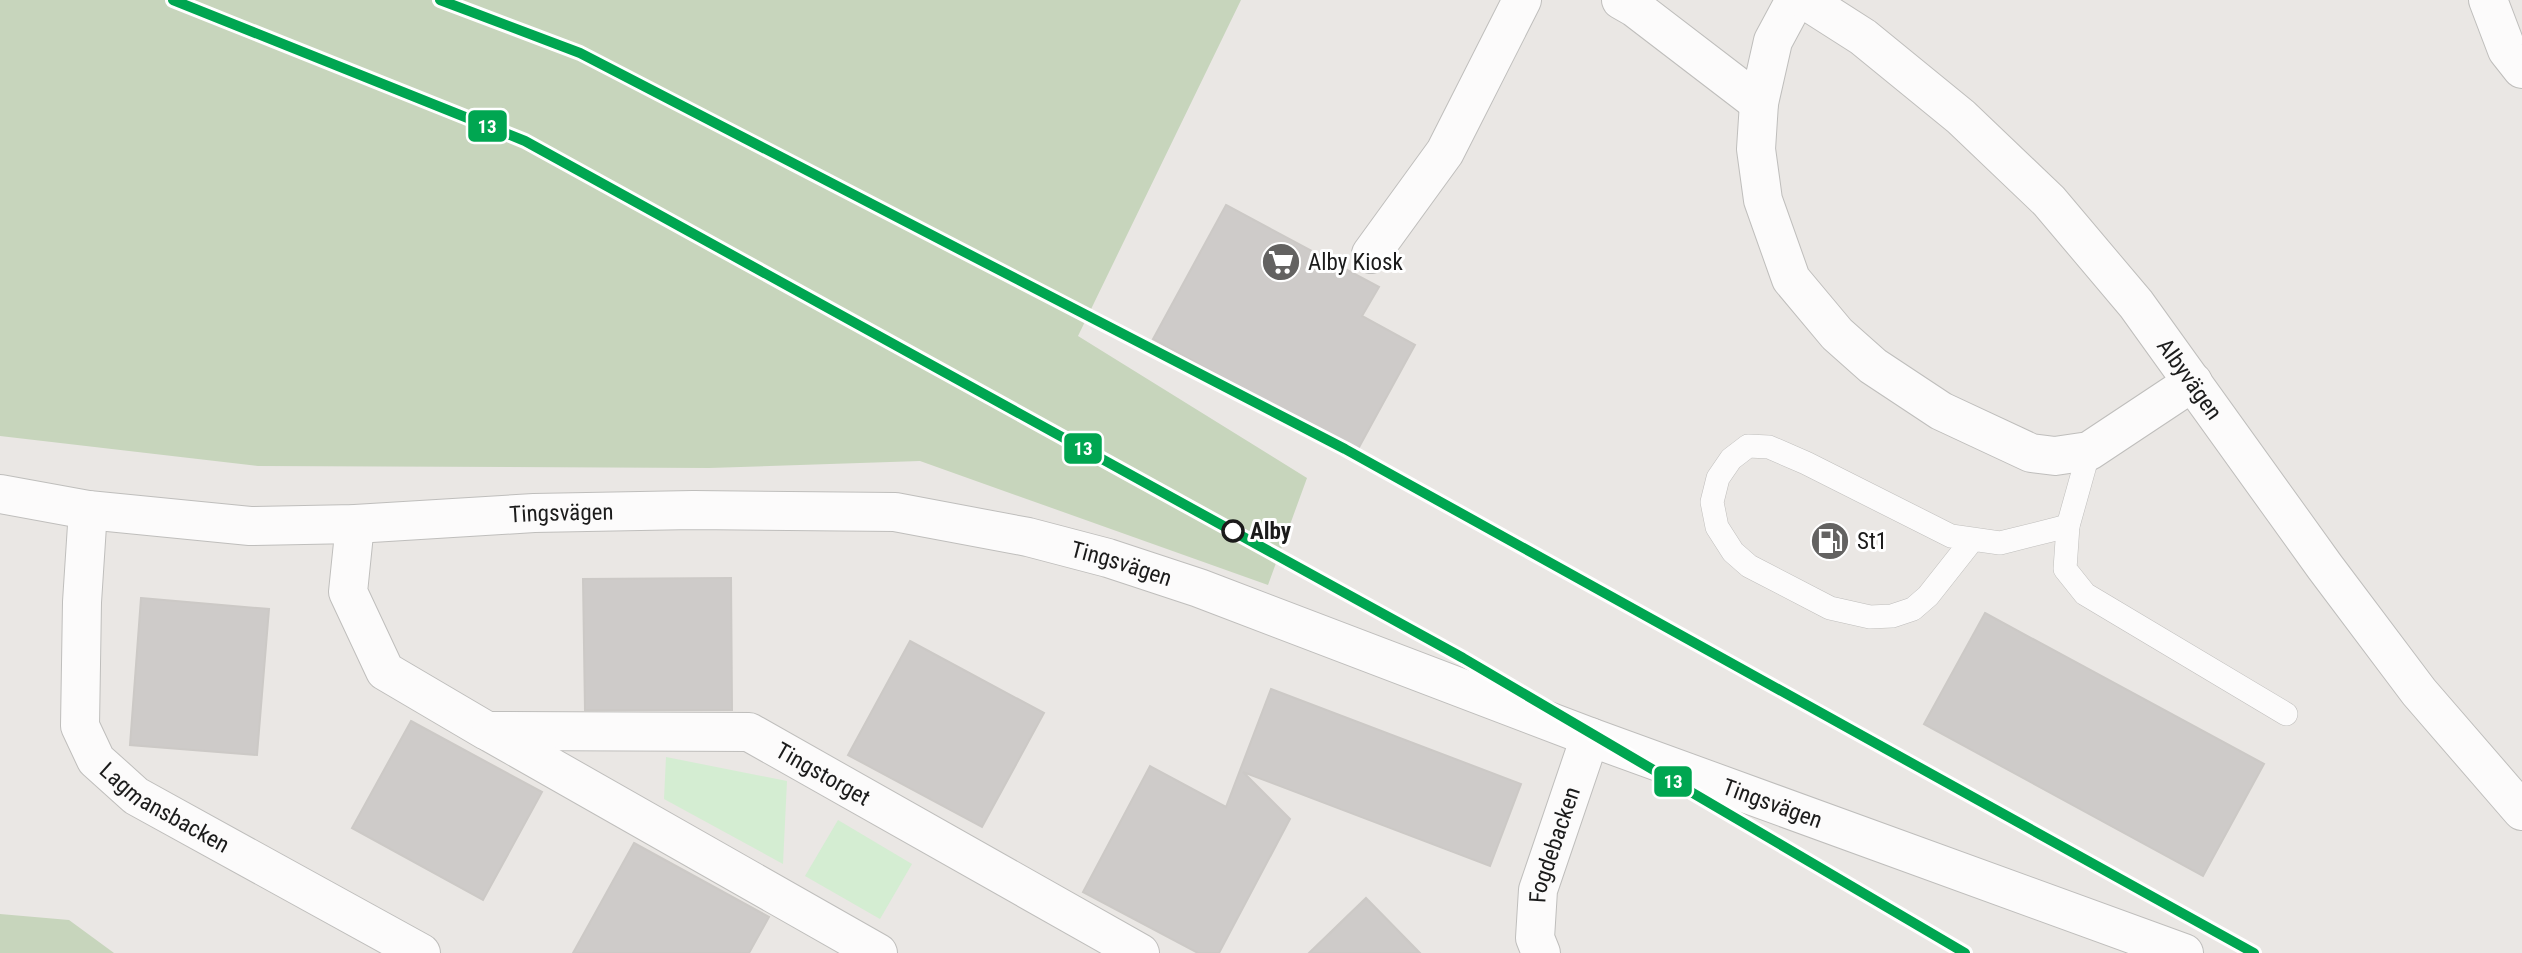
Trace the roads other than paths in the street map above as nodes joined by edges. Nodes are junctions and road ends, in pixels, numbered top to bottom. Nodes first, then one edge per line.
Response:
1 (1522, 0) edge
2 (1621, 0) edge
3 (1795, 0) edge
4 (1805, 0) edge
5 (2488, 0) edge
6 (2522, 69) edge
7 (1759, 103) junction
8 (1371, 254) dead end
9 (2193, 382) junction
10 (2089, 451) junction
11 (0, 494) edge
12 (88, 510) junction
13 (355, 524) junction
14 (2068, 526) junction
15 (1973, 539) junction
16 (2286, 714) dead end
17 (487, 731) junction
18 (1590, 737) junction
19 (2522, 811) edge
20 (1128, 950) edge
21 (421, 953) edge
22 (878, 953) edge
23 (1541, 953) edge
24 (2185, 953) edge

1 - 8 street
2 - 7 street
3 - 7 street
4 - 9 street, Albyvägen
5 - 6 street
7 - 10 street
9 - 10 street
9 - 19 street, Albyvägen
10 - 14 lane
11 - 12 street, Tingsvägen
12 - 13 street, Tingsvägen
12 - 21 street, Lagmansbacken
13 - 17 street
13 - 18 street, Tingsvägen
14 - 15 lane
14 - 16 lane
15 - 15 lane
17 - 20 street, Tingstorget
17 - 22 street
18 - 23 street, Fogdebacken
18 - 24 street, Tingsvägen

